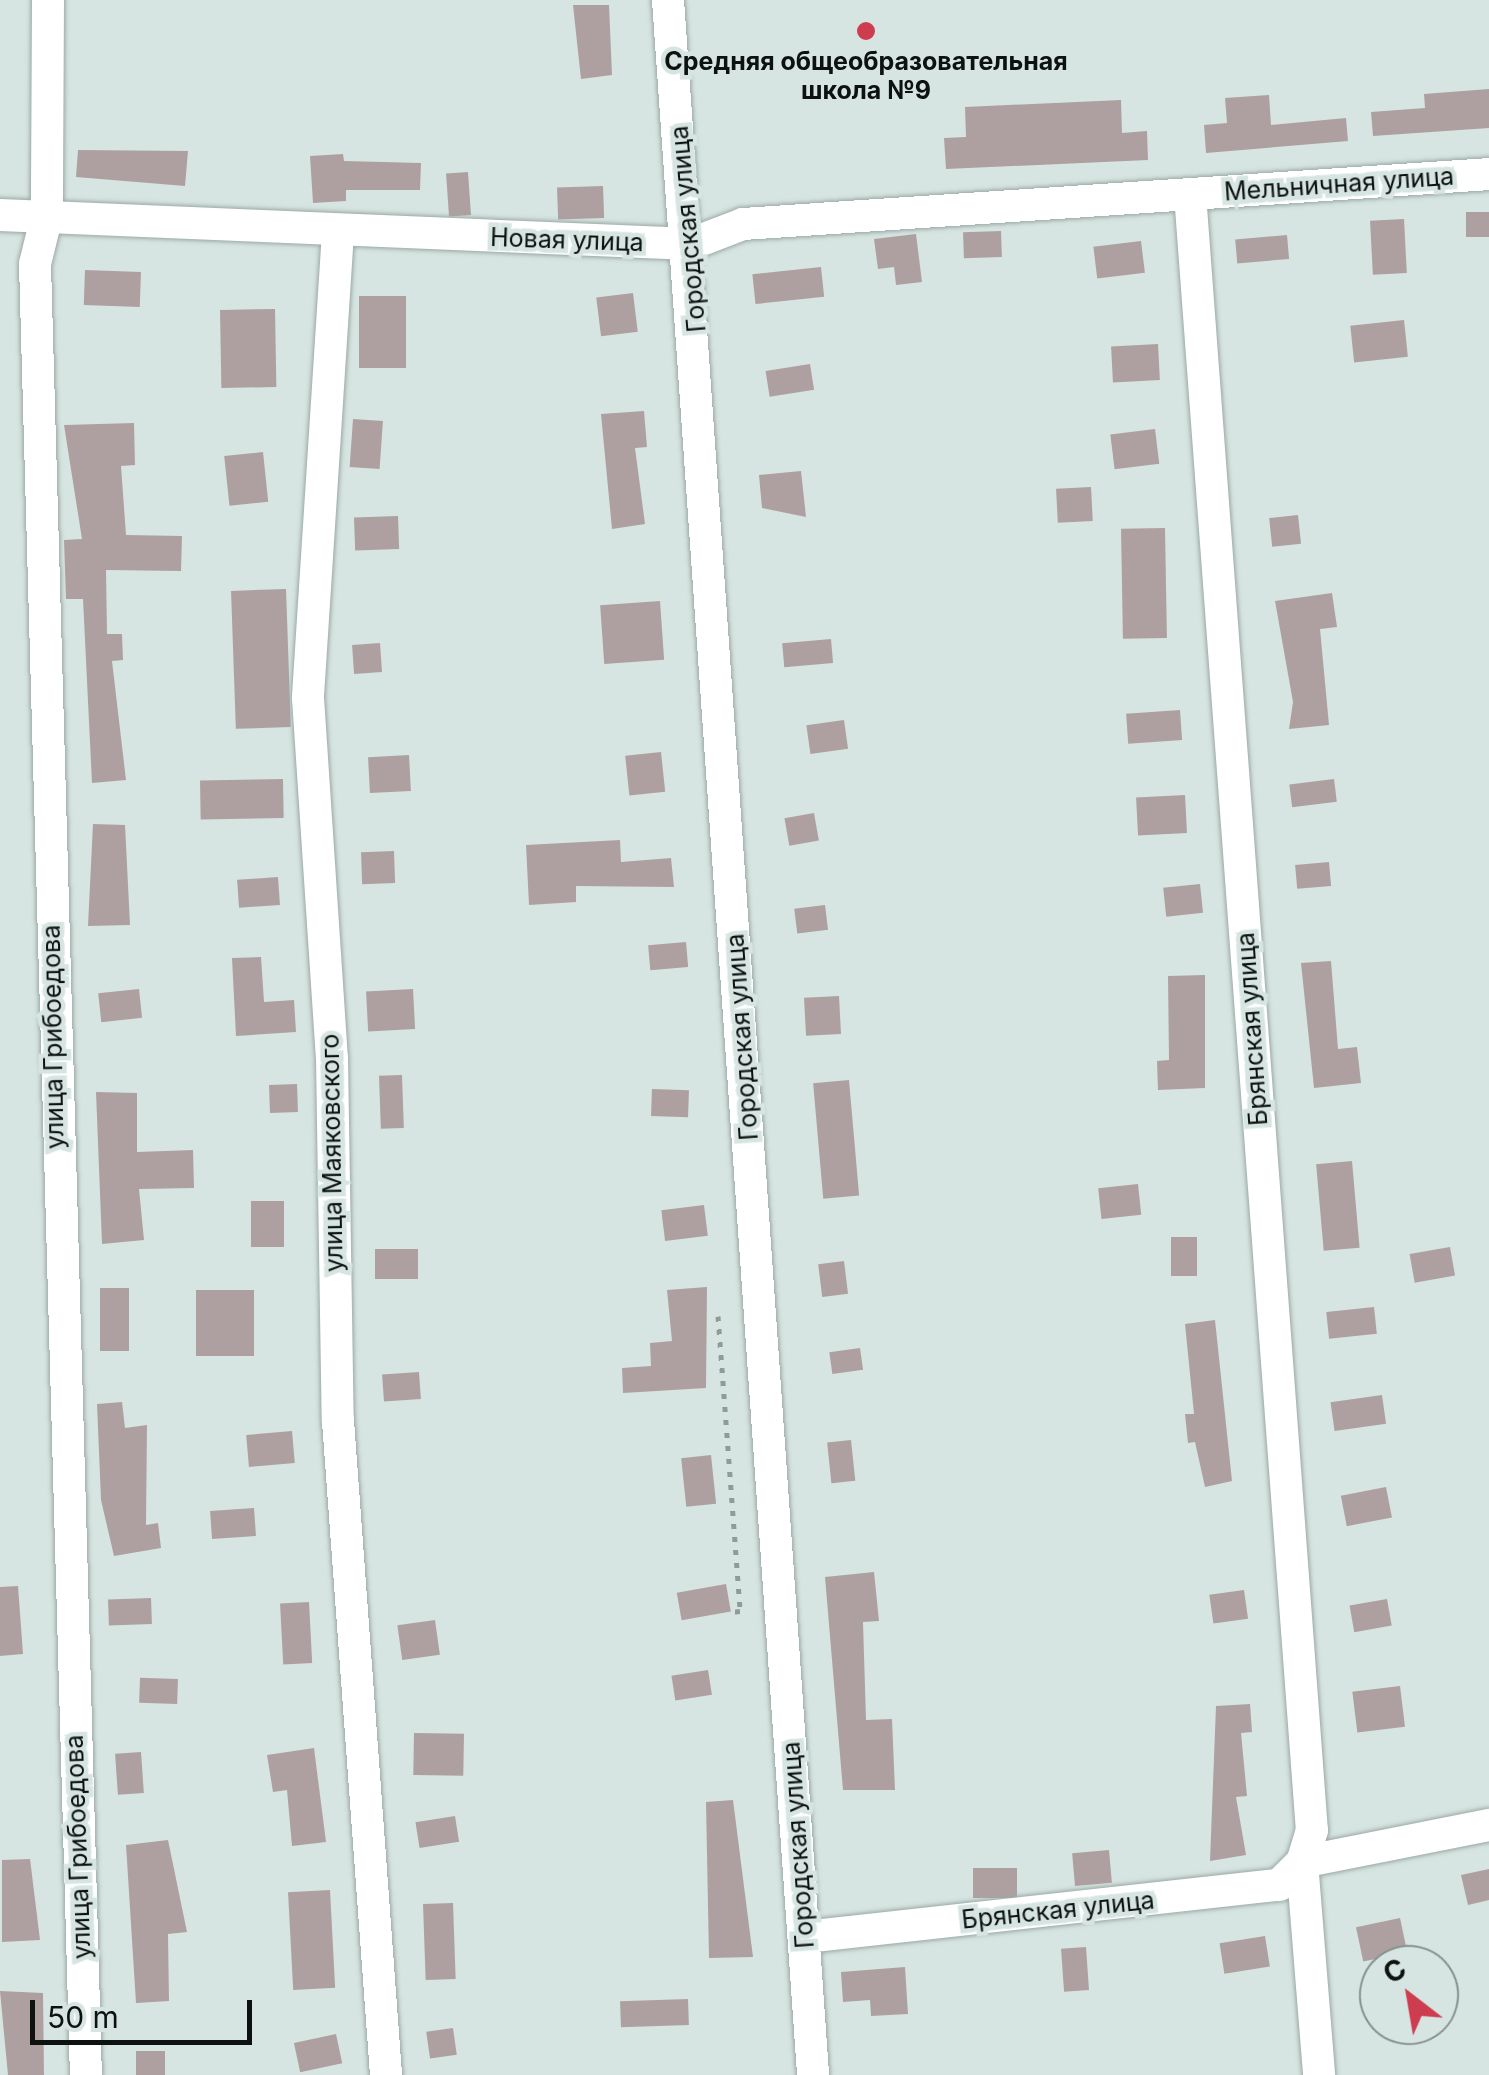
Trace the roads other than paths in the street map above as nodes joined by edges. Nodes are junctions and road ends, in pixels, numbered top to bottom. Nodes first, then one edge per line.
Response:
1 (48, 0) edge
2 (668, 0) edge
3 (1489, 174) edge
4 (1190, 194) junction
5 (0, 214) edge
6 (47, 215) junction
7 (338, 232) junction
8 (691, 244) junction
9 (1489, 1825) edge
10 (1302, 1862) junction
11 (805, 1938) junction
12 (86, 2075) edge
13 (386, 2075) edge
14 (813, 2075) edge
15 (1319, 2075) edge

1 - 6 street, улица Грибоедова
2 - 8 street, Городская улица
3 - 4 street, Мельничная улица
4 - 8 street, Новая улица
4 - 10 street, Брянская улица
5 - 6 street, Новая улица
6 - 7 street, Новая улица
6 - 12 street, улица Грибоедова
7 - 8 street, Новая улица
7 - 13 street, улица Маяковского
8 - 11 street, Городская улица
9 - 10 street
10 - 11 street, Брянская улица
10 - 15 street, Брянская улица
11 - 14 street, Городская улица

